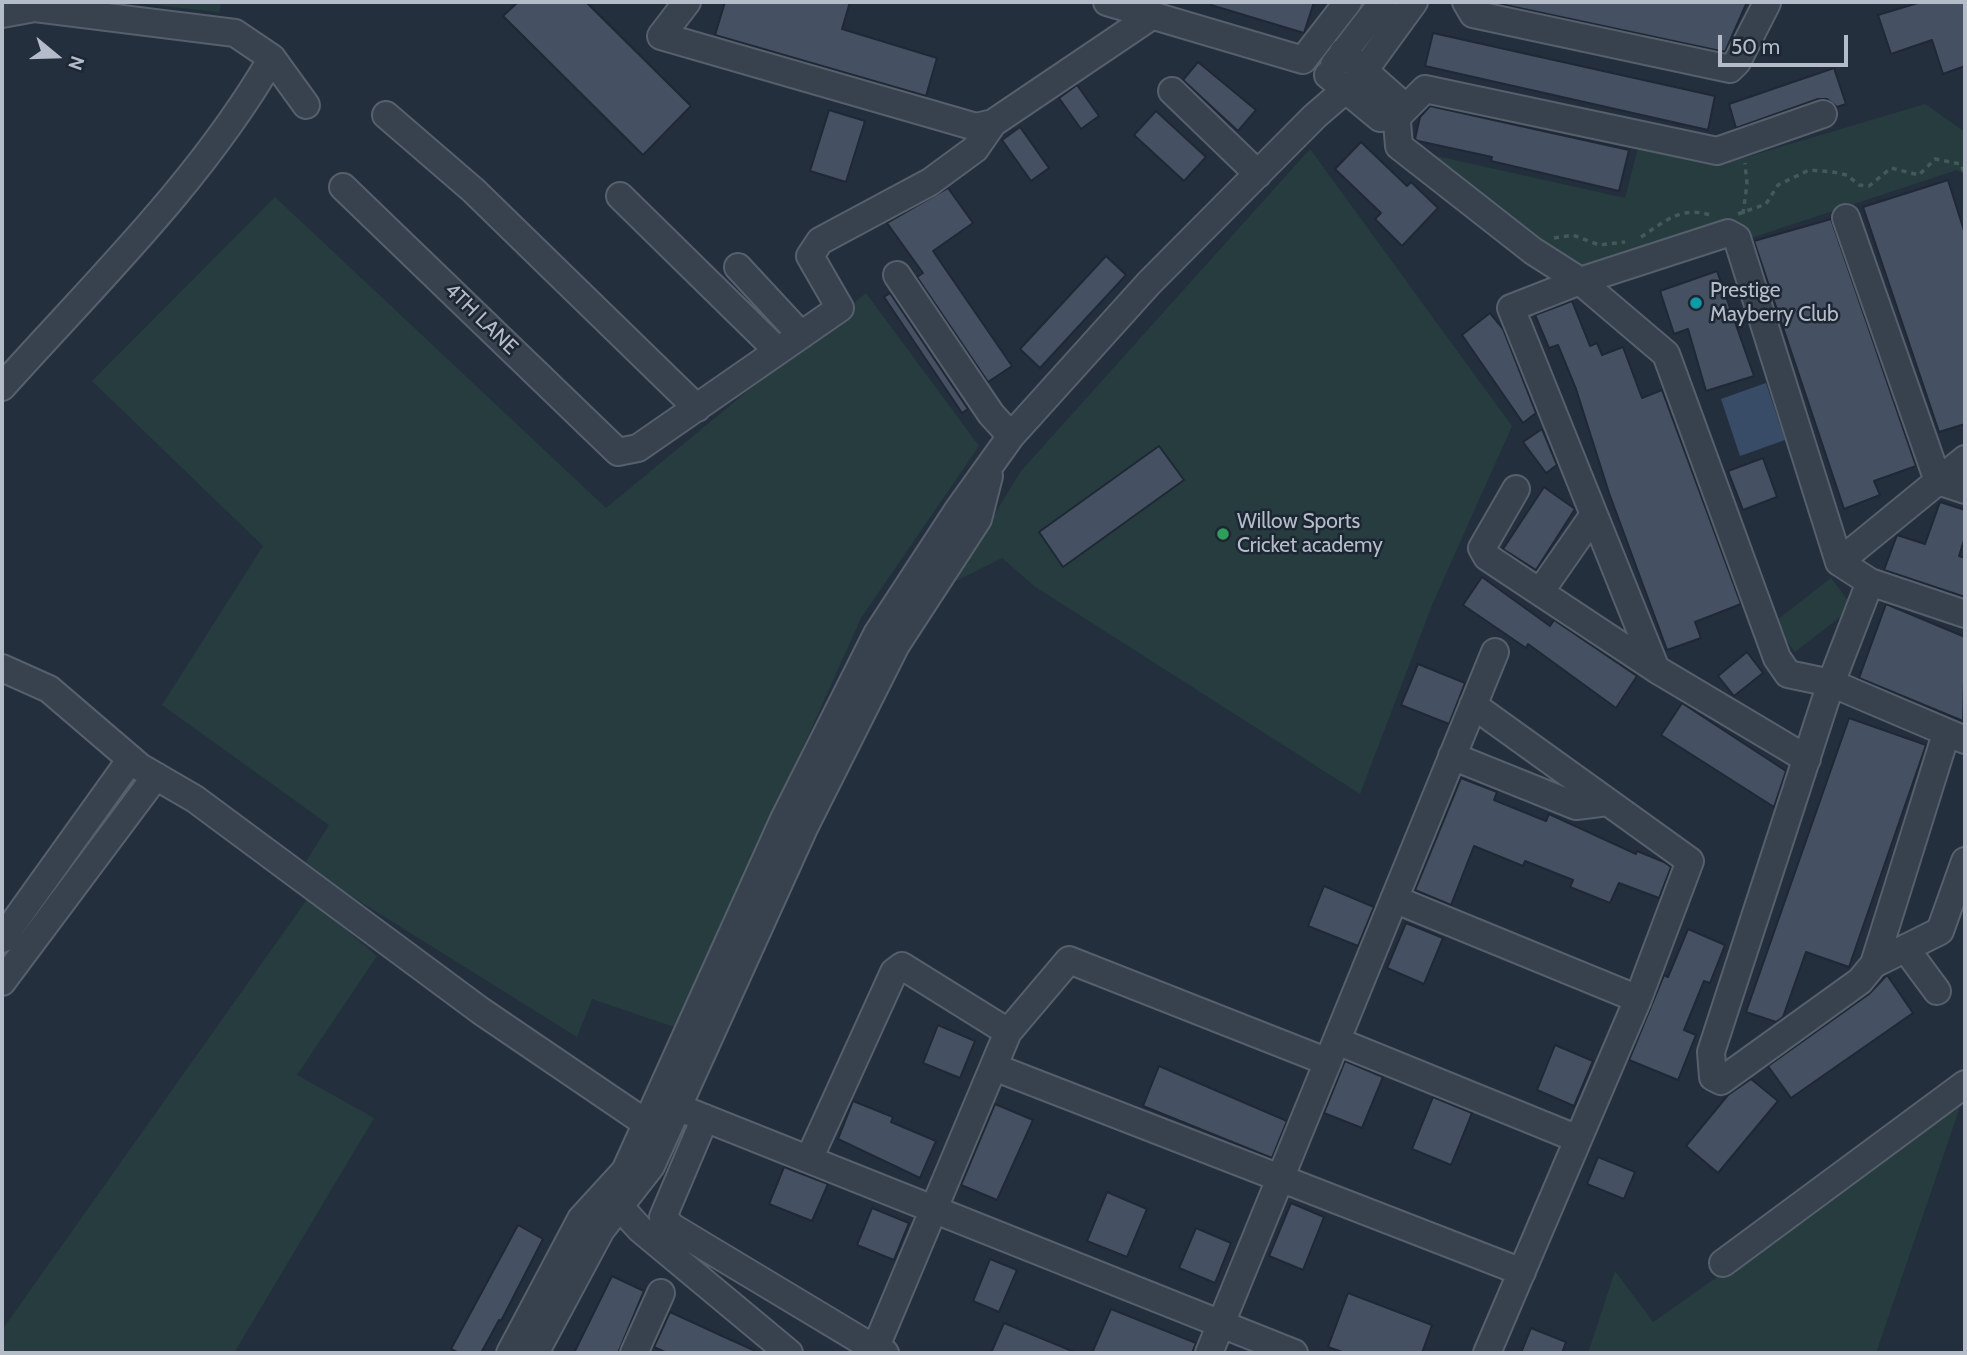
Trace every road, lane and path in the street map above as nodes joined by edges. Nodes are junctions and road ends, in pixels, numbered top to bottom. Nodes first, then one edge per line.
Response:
1 (687, 2) edge
2 (1107, 2) edge
3 (1349, 2) edge
4 (1382, 2) edge
5 (1414, 2) edge
6 (1466, 2) edge
7 (1767, 2) edge
8 (2, 14) edge
9 (1153, 15) junction
10 (1343, 52) junction
11 (272, 58) junction
12 (1364, 70) junction
13 (1336, 83) junction
14 (1172, 92) dead end
15 (306, 105) dead end
16 (1823, 114) dead end
17 (386, 115) dead end
18 (1398, 116) junction
19 (993, 123) junction
20 (1741, 142) junction
21 (1258, 174) junction
22 (1965, 175) edge
23 (343, 187) dead end
24 (620, 196) dead end
25 (1846, 218) dead end
26 (1734, 221) junction
27 (1533, 251) junction
28 (738, 267) dead end
29 (897, 275) dead end
30 (1580, 281) junction
31 (801, 335) junction
32 (778, 351) junction
33 (2, 387) edge
34 (697, 408) junction
35 (1012, 436) junction
36 (1965, 459) edge
37 (1938, 481) junction
38 (1516, 489) dead end
39 (1965, 490) edge
40 (1593, 516) junction
41 (1839, 562) junction
42 (1870, 582) junction
43 (1540, 592) junction
44 (1965, 614) edge
45 (1494, 652) dead end
46 (2, 668) edge
47 (1656, 669) junction
48 (1831, 683) junction
49 (1473, 705) junction
50 (1956, 737) edge
51 (1452, 756) junction
52 (131, 759) junction
53 (1807, 759) junction
54 (156, 776) junction
55 (1608, 802) junction
56 (1965, 861) edge
57 (1394, 900) junction
58 (31, 921) junction
59 (2, 939) edge
60 (1906, 949) junction
61 (1874, 964) junction
62 (2, 982) edge
63 (1937, 991) dead end
64 (1638, 999) junction
65 (1008, 1032) junction
66 (1333, 1051) junction
67 (994, 1067) junction
68 (1965, 1084) edge
69 (667, 1104) junction
70 (705, 1118) junction
71 (655, 1130) junction
72 (1578, 1139) junction
73 (809, 1159) junction
74 (1280, 1180) junction
75 (612, 1200) junction
76 (934, 1208) junction
77 (1723, 1263) dead end
78 (1522, 1272) junction
79 (661, 1293) dead end
80 (1222, 1324) junction
81 (640, 1351) edge
82 (880, 1351) edge
83 (510, 1353) edge
84 (535, 1353) edge
85 (789, 1353) edge
86 (1209, 1353) edge
87 (1294, 1353) edge
88 (1487, 1353) edge

1 - 19 street
2 - 9 street
3 - 9 street
4 - 10 street
5 - 12 street
6 - 7 street
8 - 11 street
9 - 19 street
10 - 12 street
10 - 13 street
11 - 15 street
11 - 33 street
12 - 13 street
12 - 18 street
13 - 18 street
13 - 21 street
14 - 21 street
16 - 20 street
17 - 34 street
18 - 20 street
18 - 27 street
19 - 31 street
20 - 26 path
21 - 35 street
22 - 26 path
23 - 34 street, 4TH LANE
24 - 32 street
25 - 37 street
26 - 27 path
26 - 30 street
26 - 41 street
27 - 30 street
28 - 31 street
29 - 35 street
30 - 40 street
30 - 48 street
31 - 32 street
32 - 34 street
35 - 69 street
36 - 37 street
37 - 39 street
37 - 41 street
38 - 43 street
40 - 43 street
40 - 47 street
41 - 42 street
42 - 44 street
42 - 48 street
43 - 47 street
45 - 49 street
46 - 52 street
47 - 53 street
48 - 50 street
48 - 53 street
49 - 51 street
49 - 55 street
50 - 61 street
51 - 55 street
51 - 57 street
52 - 54 street
52 - 58 street
53 - 61 street
54 - 58 street
54 - 71 street
55 - 64 street
56 - 60 street
57 - 64 street
57 - 66 street
58 - 59 street
58 - 62 street
60 - 61 street
60 - 63 street
64 - 72 street
65 - 66 street
65 - 67 street
65 - 73 street
66 - 72 street
66 - 74 street
67 - 74 street
67 - 76 street
68 - 77 street
69 - 70 street
69 - 71 street
70 - 73 street
70 - 82 street
71 - 75 street
72 - 78 street
73 - 76 street
74 - 78 street
74 - 80 street
75 - 83 street
75 - 84 street
75 - 85 street
76 - 80 street
76 - 82 street
78 - 88 street
79 - 81 street
80 - 86 street
80 - 87 street

